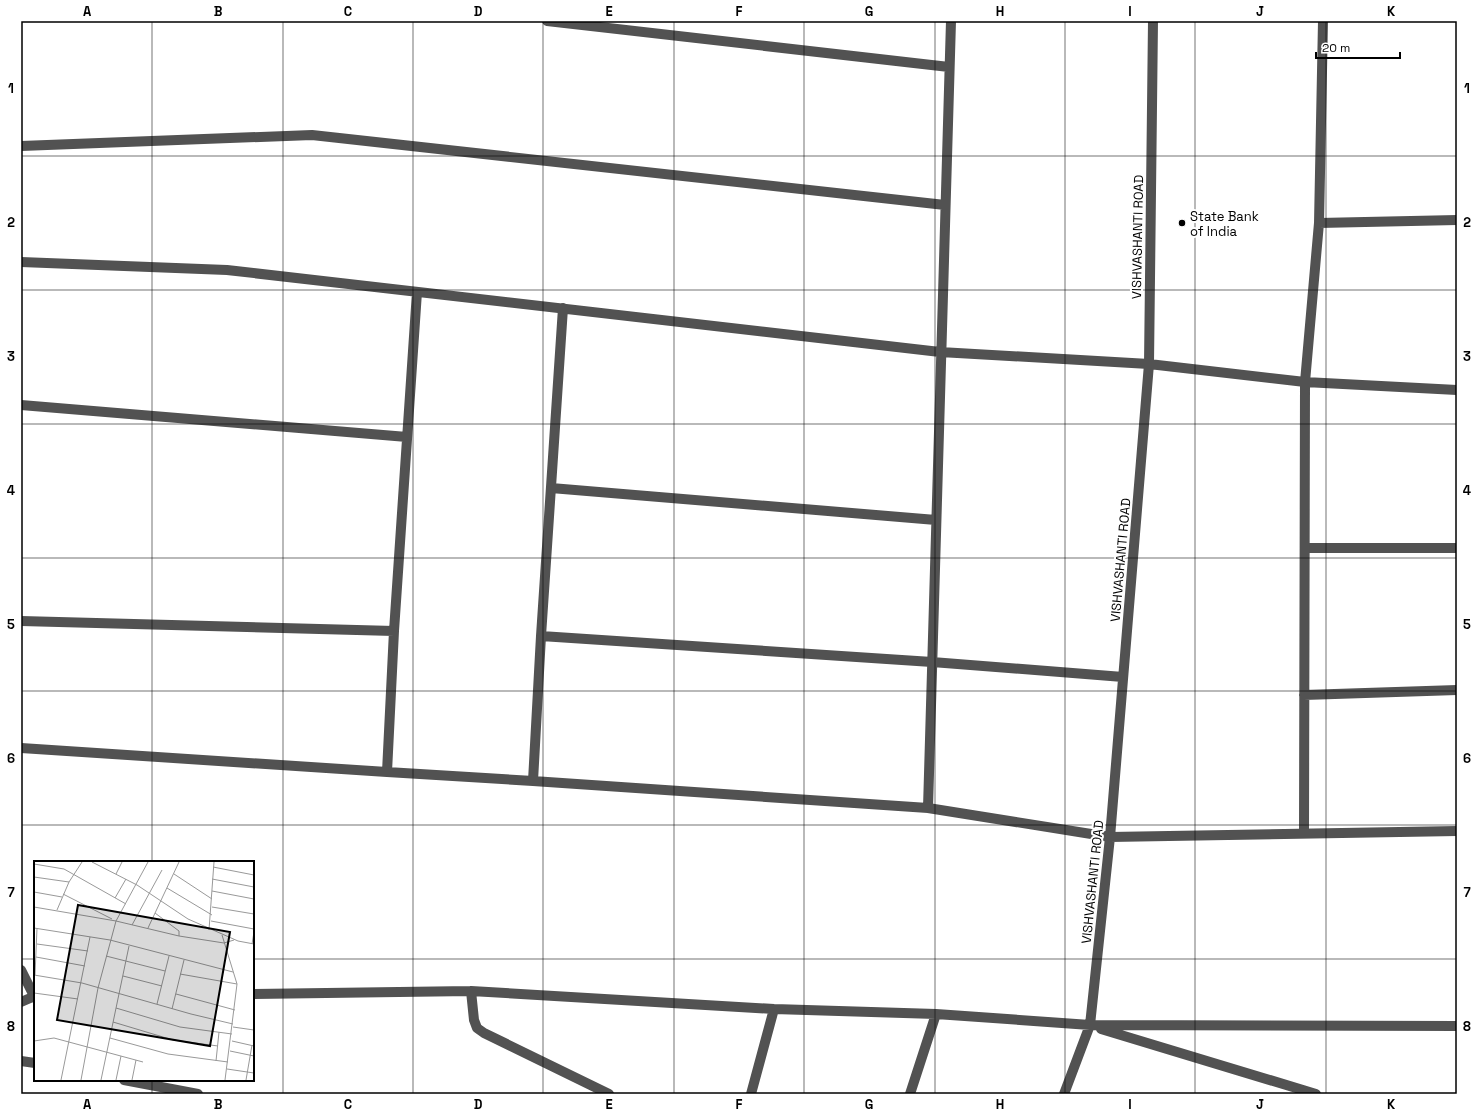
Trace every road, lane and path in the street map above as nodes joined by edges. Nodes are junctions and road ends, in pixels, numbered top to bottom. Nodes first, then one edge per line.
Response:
1 (547, 21) edge
2 (951, 21) edge
3 (1153, 21) edge
4 (1323, 21) edge
5 (949, 67) junction
6 (21, 146) edge
7 (945, 205) junction
8 (1457, 220) edge
9 (1319, 223) junction
10 (21, 262) edge
11 (417, 292) junction
12 (563, 308) junction
13 (940, 352) junction
14 (1148, 364) junction
15 (1305, 382) junction
16 (1457, 390) edge
17 (21, 405) edge
18 (407, 437) junction
19 (551, 488) junction
20 (936, 520) junction
21 (1305, 548) junction
22 (1457, 548) edge
23 (21, 621) edge
24 (394, 631) junction
25 (541, 636) junction
26 (932, 662) junction
27 (1123, 677) junction
28 (1457, 690) edge
29 (1304, 695) junction
30 (21, 748) edge
31 (387, 772) junction
32 (533, 780) junction
33 (928, 808) junction
34 (1457, 831) edge
35 (1304, 833) junction
36 (1110, 837) junction
37 (21, 970) edge
38 (471, 991) junction
39 (254, 994) edge
40 (34, 995) edge
41 (34, 997) edge
42 (21, 1002) edge
43 (774, 1009) junction
44 (936, 1014) junction
45 (1090, 1025) junction
46 (1457, 1026) edge
47 (21, 1061) edge
48 (34, 1064) edge
49 (129, 1081) edge
50 (196, 1094) edge
51 (609, 1094) edge
52 (751, 1094) edge
53 (910, 1094) edge
54 (1064, 1094) edge
55 (1316, 1094) edge

1 - 5 street
2 - 5 street
3 - 14 street, VISHVASHANTI ROAD
4 - 9 street
5 - 7 street
6 - 7 street
7 - 13 street
8 - 9 street
9 - 15 street
10 - 11 street
11 - 12 street
11 - 18 street
12 - 13 street
12 - 19 street
13 - 14 street
13 - 20 street
14 - 15 street
14 - 27 street, VISHVASHANTI ROAD
15 - 16 street
15 - 21 street
17 - 18 street
18 - 24 street
19 - 20 street
19 - 25 street
20 - 26 street
21 - 22 street
21 - 29 street
23 - 24 street
24 - 31 street
25 - 26 street
25 - 32 street
26 - 27 street
26 - 33 street
27 - 36 street, VISHVASHANTI ROAD
28 - 29 street
29 - 35 street
30 - 31 street
31 - 32 street
32 - 33 street
33 - 36 street
34 - 35 street
35 - 36 street
36 - 45 street, VISHVASHANTI ROAD
37 - 40 street
38 - 39 street
38 - 43 street
38 - 51 street
41 - 42 street
43 - 44 street
43 - 52 street
44 - 45 street
44 - 53 street
45 - 46 street
45 - 54 street, VISHVASHANTI ROAD
45 - 55 street
47 - 48 street
49 - 50 street

